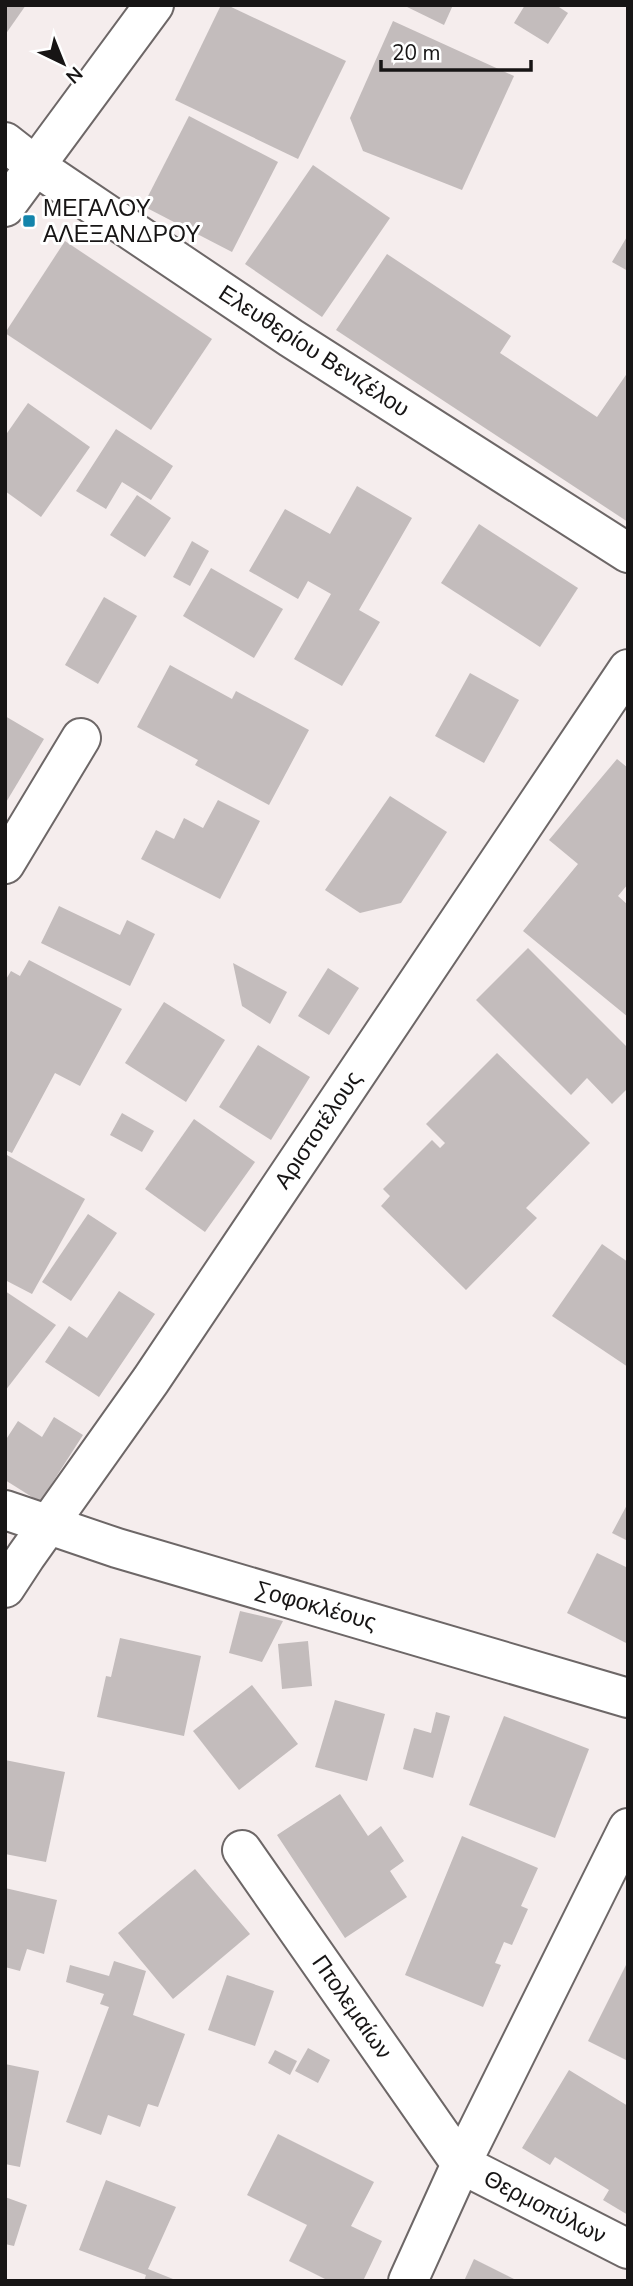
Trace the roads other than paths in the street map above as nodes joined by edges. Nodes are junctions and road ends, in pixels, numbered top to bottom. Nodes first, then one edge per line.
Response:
1 (154, 5) edge
2 (5, 142) edge
3 (37, 167) junction
4 (5, 207) edge
5 (628, 553) edge
6 (628, 669) edge
7 (81, 738) dead end
8 (5, 864) edge
9 (5, 1510) edge
10 (48, 1525) junction
11 (5, 1588) edge
12 (628, 1698) edge
13 (628, 1828) edge
14 (242, 1850) dead end
15 (461, 2164) junction
16 (628, 2249) edge
17 (408, 2281) edge

1 - 3 street
2 - 3 street, Ελευθερίου Βενιζέλου
3 - 4 street
3 - 5 street, Ελευθερίου Βενιζέλου
6 - 10 street, Αριστοτέλους
7 - 8 street
9 - 10 street, Σοφοκλέους
10 - 11 street, Αριστοτέλους
10 - 12 street, Σοφοκλέους
13 - 15 street
14 - 15 street, Πτολεμαίων
15 - 16 street, Θερμοπύλων
15 - 17 street

